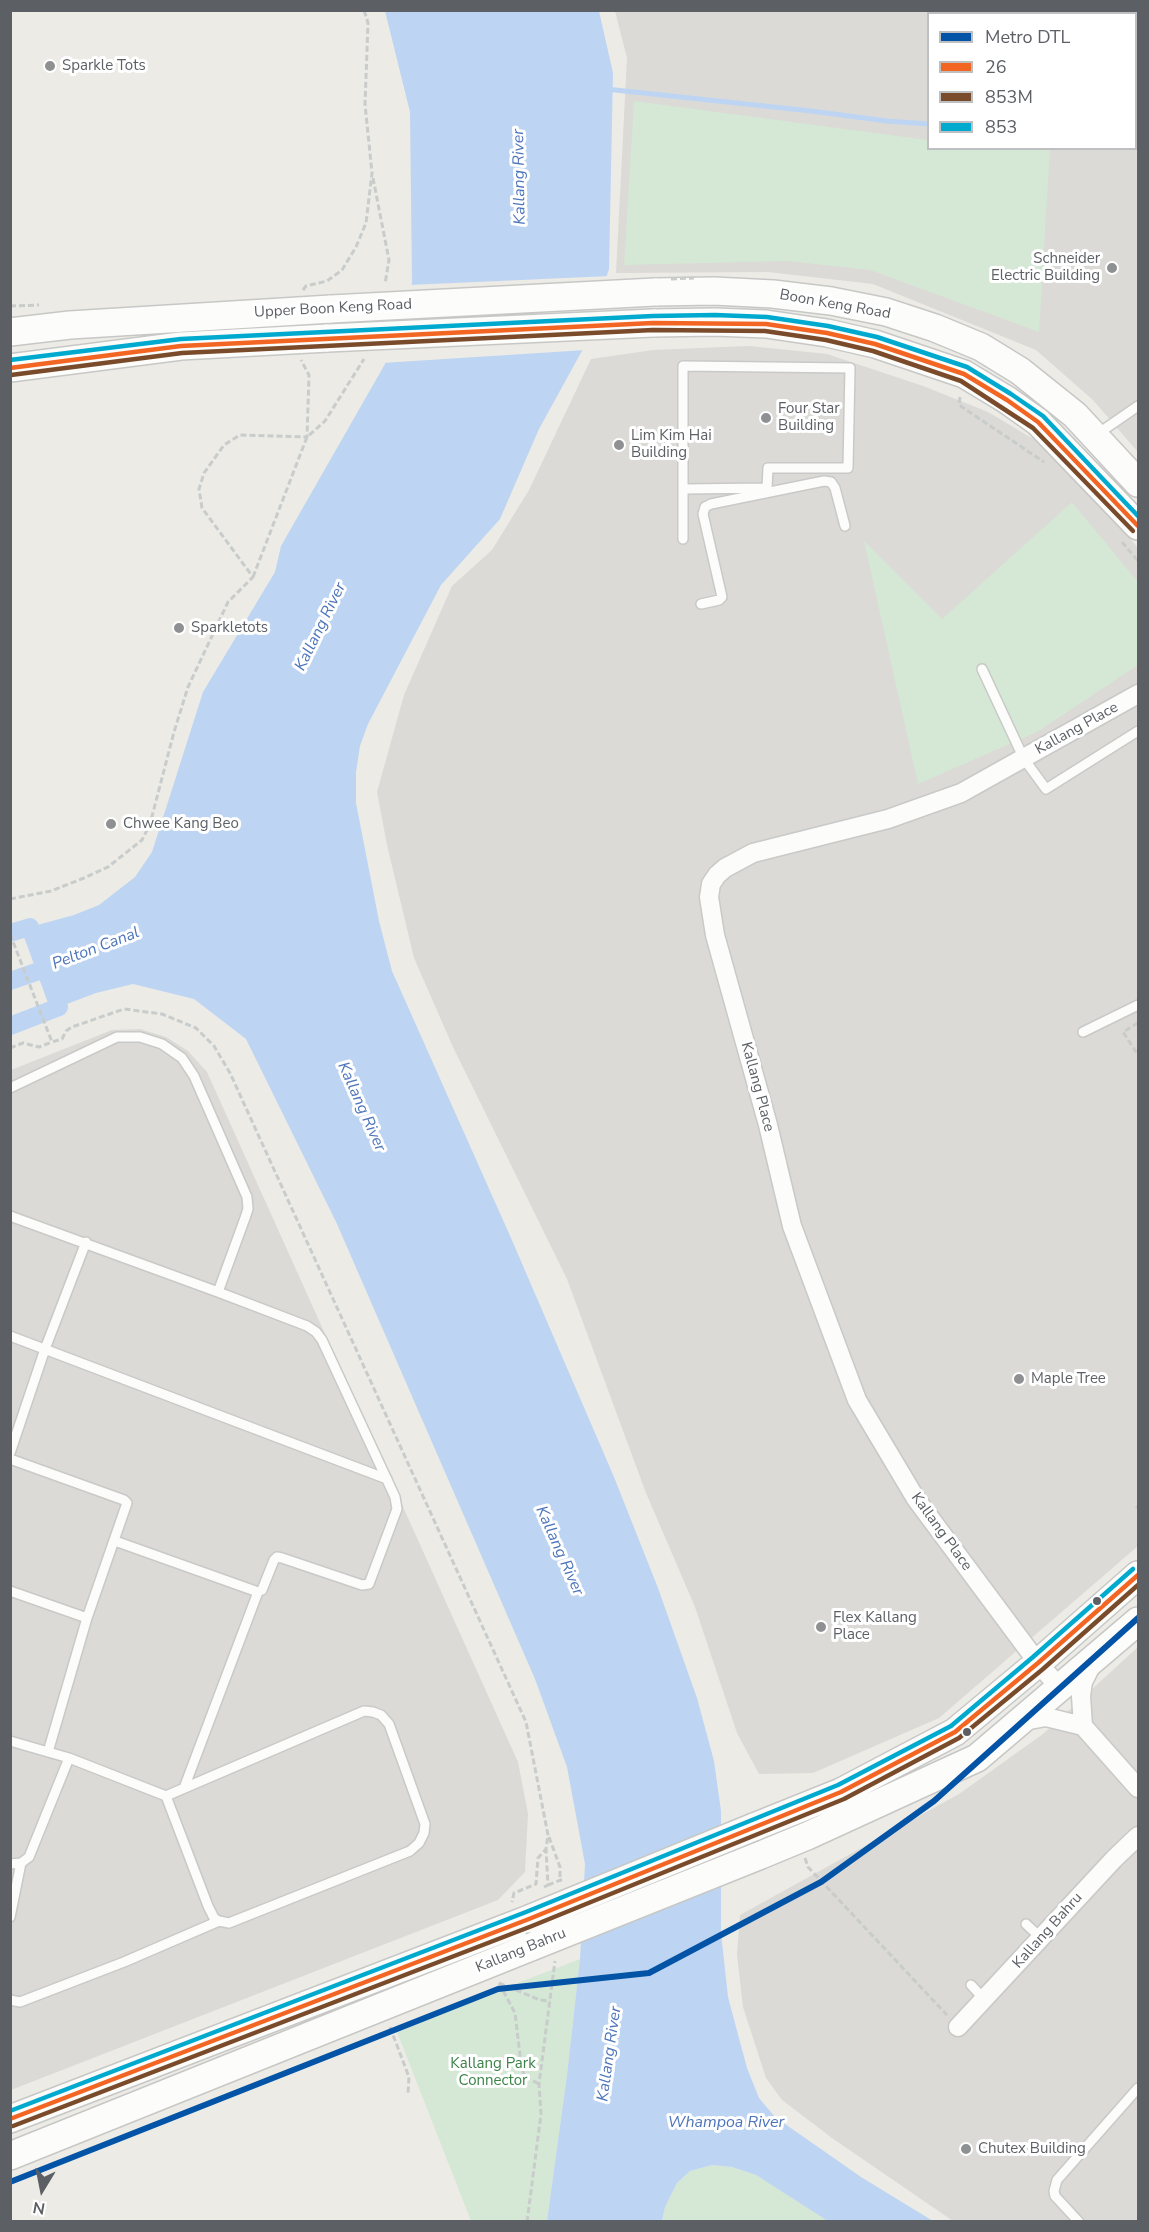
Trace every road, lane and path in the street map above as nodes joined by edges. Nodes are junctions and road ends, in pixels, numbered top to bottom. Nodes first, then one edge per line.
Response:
1 (364, 10) edge
2 (655, 292) joint
3 (298, 296) dead end
4 (653, 323) joint
5 (10, 332) edge
6 (300, 357) dead end
7 (10, 368) edge
8 (961, 389) dead end
9 (1138, 406) edge
10 (307, 437) junction
11 (1094, 437) junction
12 (1052, 468) dead end
13 (1138, 483) edge
14 (683, 489) junction
15 (845, 526) dead end
16 (1128, 532) edge
17 (683, 539) dead end
18 (1138, 561) edge
19 (252, 577) junction
20 (701, 604) dead end
21 (982, 669) dead end
22 (1138, 694) edge
23 (1138, 731) edge
24 (1024, 759) junction
25 (10, 899) edge
26 (10, 934) edge
27 (1138, 1005) edge
28 (1138, 1023) edge
29 (48, 1031) dead end
30 (1083, 1032) dead end
31 (52, 1042) dead end
32 (10, 1048) edge
33 (1138, 1055) edge
34 (10, 1088) edge
35 (10, 1216) edge
36 (86, 1242) junction
37 (218, 1292) junction
38 (10, 1336) edge
39 (45, 1349) junction
40 (10, 1453) edge
41 (10, 1459) edge
42 (387, 1479) junction
43 (114, 1541) junction
44 (1138, 1575) edge
45 (10, 1591) edge
46 (258, 1592) junction
47 (87, 1617) junction
48 (1138, 1621) edge
49 (1093, 1662) junction
50 (1038, 1663) junction
51 (1060, 1688) junction
52 (1019, 1723) junction
53 (1083, 1726) junction
54 (10, 1741) edge
55 (48, 1752) junction
56 (69, 1758) junction
57 (184, 1788) junction
58 (1138, 1788) edge
59 (166, 1796) junction
60 (548, 1836) dead end
61 (1138, 1836) edge
62 (546, 1849) junction
63 (21, 1863) junction
64 (10, 1864) edge
65 (808, 1868) dead end
66 (548, 1886) dead end
67 (520, 1910) junction
68 (10, 1917) edge
69 (219, 1922) junction
70 (1026, 1924) dead end
71 (1042, 1939) junction
72 (971, 1985) dead end
73 (10, 2000) edge
74 (985, 2000) junction
75 (550, 2001) dead end
76 (958, 2027) joint
77 (392, 2032) dead end
78 (1138, 2088) edge
79 (408, 2094) dead end
80 (10, 2119) edge
81 (10, 2156) edge
82 (527, 2222) edge
83 (1079, 2222) edge

1 - 3 path
2 - 5 main road, Upper Boon Keng Road, bridge
2 - 11 main road, Boon Keng Road
4 - 7 main road, Upper Boon Keng Road, bridge
4 - 16 main road, Boon Keng Road
6 - 10 path
8 - 12 path
9 - 11 lane
10 - 19 path
10 - 19 path
11 - 13 main road, Boon Keng Road
14 - 14 lane
14 - 17 lane
15 - 20 lane
16 - 18 path
19 - 25 path
21 - 24 lane
22 - 24 street, Kallang Place
23 - 24 lane
24 - 50 street, Kallang Place
26 - 29 path
27 - 30 lane
28 - 33 path
31 - 32 path
34 - 37 lane
35 - 36 lane
36 - 37 lane
36 - 39 lane
37 - 42 lane
38 - 39 lane
39 - 40 lane
39 - 42 lane
41 - 43 lane
42 - 46 lane
43 - 46 lane
43 - 47 lane
44 - 50 main road, Kallang Bahru
45 - 47 lane
46 - 57 lane
47 - 55 lane
48 - 49 main road, Kallang Bahru
49 - 51 main road, Kallang Bahru
49 - 53 street, Kallang Bahru
50 - 51 street, Kallang Place
50 - 67 main road, Kallang Bahru, bridge
51 - 52 main road, Kallang Bahru
52 - 53 street, Kallang Bahru
52 - 81 main road, Kallang Bahru, bridge
53 - 58 street
54 - 55 lane
55 - 56 lane
56 - 59 lane
56 - 63 lane
57 - 59 lane
57 - 69 lane
59 - 69 lane
60 - 62 path
61 - 71 street, Kallang Bahru
62 - 66 path
62 - 67 path
63 - 64 lane
63 - 68 lane
65 - 76 path
67 - 80 main road, Kallang Bahru
69 - 73 lane
70 - 71 lane
71 - 74 street, Kallang Bahru
72 - 74 lane
74 - 76 street, Kallang Bahru
75 - 82 path
77 - 79 path
78 - 83 lane

